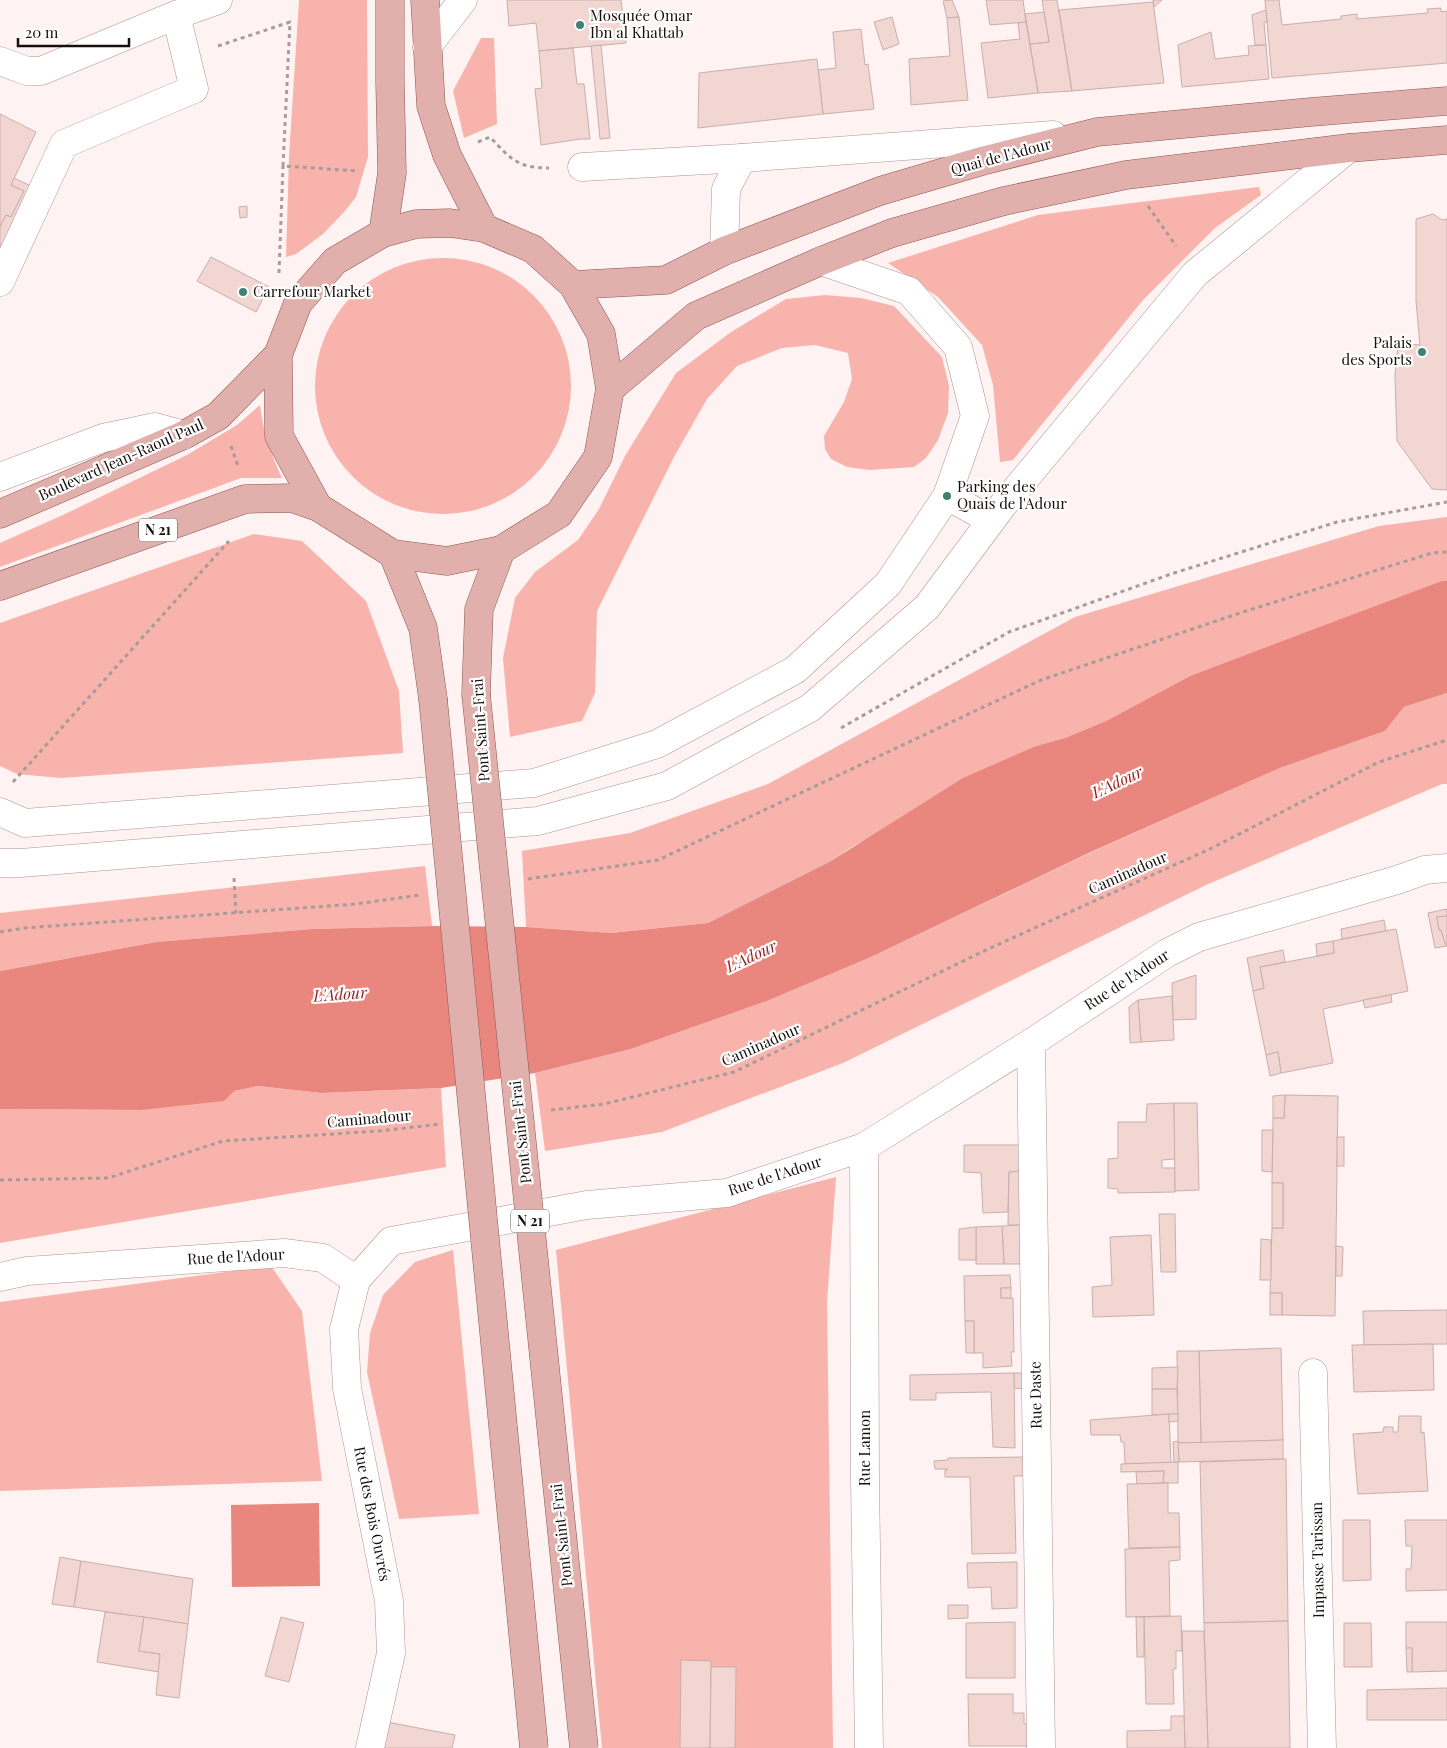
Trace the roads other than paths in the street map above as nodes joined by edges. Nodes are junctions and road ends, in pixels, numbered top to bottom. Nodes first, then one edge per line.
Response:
1 (218, 0) edge
2 (390, 0) edge
3 (425, 0) edge
4 (463, 0) edge
5 (176, 15) junction
6 (427, 47) junction
7 (0, 61) edge
8 (1447, 101) edge
9 (1097, 132) junction
10 (1447, 140) edge
11 (1349, 148) junction
12 (742, 158) junction
13 (582, 167) road end
14 (484, 228) junction
15 (383, 234) junction
16 (724, 251) junction
17 (821, 261) junction
18 (0, 282) edge
19 (573, 285) junction
20 (278, 355) junction
21 (610, 389) junction
22 (184, 435) junction
23 (0, 477) edge
24 (947, 496) junction
25 (318, 507) junction
26 (0, 514) edge
27 (991, 520) junction
28 (502, 550) junction
29 (393, 554) junction
30 (0, 586) edge
31 (3, 801) edge
32 (26, 824) junction
33 (11, 863) edge
34 (1447, 868) edge
35 (1031, 1042) junction
36 (864, 1147) junction
37 (0, 1277) edge
38 (356, 1280) junction
39 (1313, 1373) dead end
40 (370, 1748) edge
41 (534, 1748) edge
42 (584, 1748) edge
43 (868, 1748) edge
44 (1042, 1748) edge
45 (1322, 1748) edge

1 - 5 street
2 - 15 main road
3 - 6 main road
4 - 6 street
5 - 7 street
5 - 18 street
6 - 14 main road
8 - 9 main road, Quai de l'Adour
9 - 12 street
9 - 16 main road, Quai de l'Adour
10 - 11 main road
11 - 17 main road
11 - 27 street
12 - 13 street
12 - 16 street
14 - 15 main road
14 - 19 main road
15 - 20 main road
16 - 19 main road, Quai de l'Adour
17 - 21 main road
17 - 24 street
19 - 21 main road
20 - 22 main road, Boulevard Jean-Raoul Paul
20 - 25 main road
21 - 28 main road
22 - 23 street
22 - 26 main road, Boulevard Jean-Raoul Paul
24 - 27 street
24 - 32 street
25 - 29 main road
25 - 30 main road, N 21
27 - 33 street
28 - 29 main road
28 - 42 main road, Pont Saint-Frai / N 21, bridge
29 - 41 main road, bridge
31 - 32 street
32 - 33 street
34 - 35 street, Rue de l'Adour
35 - 36 street, Rue de l'Adour
35 - 44 street, Rue Daste
36 - 38 street, Rue de l'Adour
36 - 43 street, Rue Lamon
37 - 38 street, Rue de l'Adour
38 - 40 street, Rue des Bois Ouvrés
39 - 45 street, Impasse Tarissan

